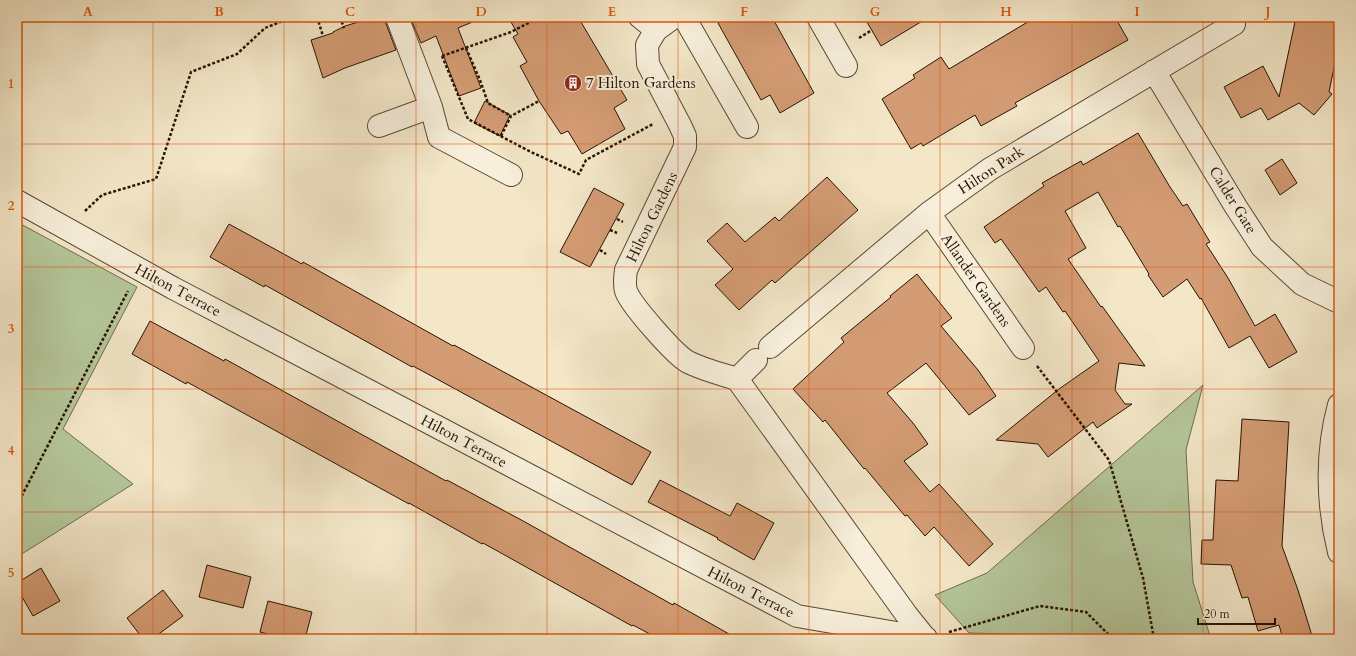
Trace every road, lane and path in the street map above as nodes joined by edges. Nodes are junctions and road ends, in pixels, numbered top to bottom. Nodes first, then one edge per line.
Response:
1 (293, 17) edge
2 (317, 17) edge
3 (340, 17) edge
4 (397, 17) edge
5 (540, 17) edge
6 (674, 17) edge
7 (684, 17) edge
8 (818, 17) edge
9 (529, 19) dead end
10 (530, 22) junction
11 (648, 24) edge
12 (1234, 24) dead end
13 (344, 28) dead end
14 (323, 36) dead end
15 (466, 48) junction
16 (442, 56) junction
17 (415, 66) junction
18 (846, 66) dead end
19 (1154, 71) junction
20 (539, 101) dead end
21 (431, 107) junction
22 (674, 112) junction
23 (511, 116) junction
24 (379, 126) dead end
25 (747, 127) dead end
26 (501, 136) junction
27 (511, 175) dead end
28 (17, 201) edge
29 (929, 212) junction
30 (67, 228) junction
31 (139, 269) junction
32 (1339, 302) edge
33 (1023, 348) joint
34 (737, 379) junction
35 (1339, 405) edge
36 (17, 505) edge
37 (1339, 552) edge
38 (926, 639) edge
39 (1113, 639) edge
40 (1154, 639) edge

1 - 30 path
2 - 14 path
3 - 13 path
4 - 17 street
5 - 10 path
6 - 11 street
7 - 25 street
8 - 18 street
9 - 10 path
10 - 15 path
11 - 22 street, Hilton Gardens
12 - 19 street, Hilton Park
15 - 16 path
15 - 23 path
16 - 17 path
16 - 26 path
17 - 21 street
19 - 29 street, Hilton Park
19 - 32 street, Calder Gate
20 - 23 path
21 - 24 street
21 - 27 street
22 - 26 path
22 - 34 street, Hilton Gardens
23 - 26 path
28 - 30 street, Hilton Terrace
29 - 33 street, Allander Gardens
29 - 34 street, Hilton Park
30 - 31 street, Hilton Terrace
31 - 36 path
31 - 38 street, Hilton Terrace
33 - 40 path
34 - 38 street
35 - 37 street
38 - 39 path

